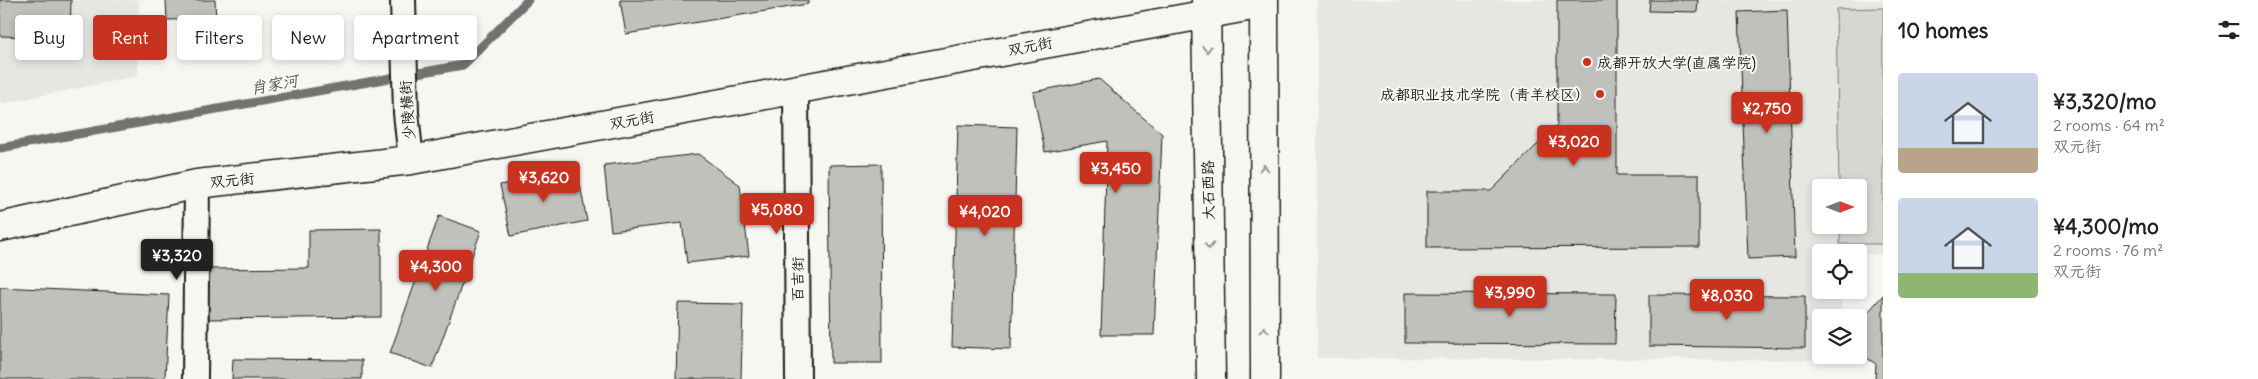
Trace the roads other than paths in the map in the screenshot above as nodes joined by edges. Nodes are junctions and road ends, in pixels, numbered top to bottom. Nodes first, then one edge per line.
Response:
1 (1264, 2) edge
2 (404, 5) edge
3 (1206, 6) edge
4 (796, 90) junction
5 (411, 160) junction
6 (197, 184) junction
7 (0, 227) edge
8 (195, 379) edge
9 (798, 379) edge
10 (1211, 379) edge
11 (1264, 379) edge

1 - 3 main road, 双元街
11 -> 1 main road
2 - 5 street, 少陵横街
3 - 4 main road, 双元街
3 -> 10 main road, 大石西路
4 - 5 main road, 双元街
4 - 9 street, 百吉街
5 - 6 main road, 双元街
6 - 7 main road, 双元街
6 - 8 street

